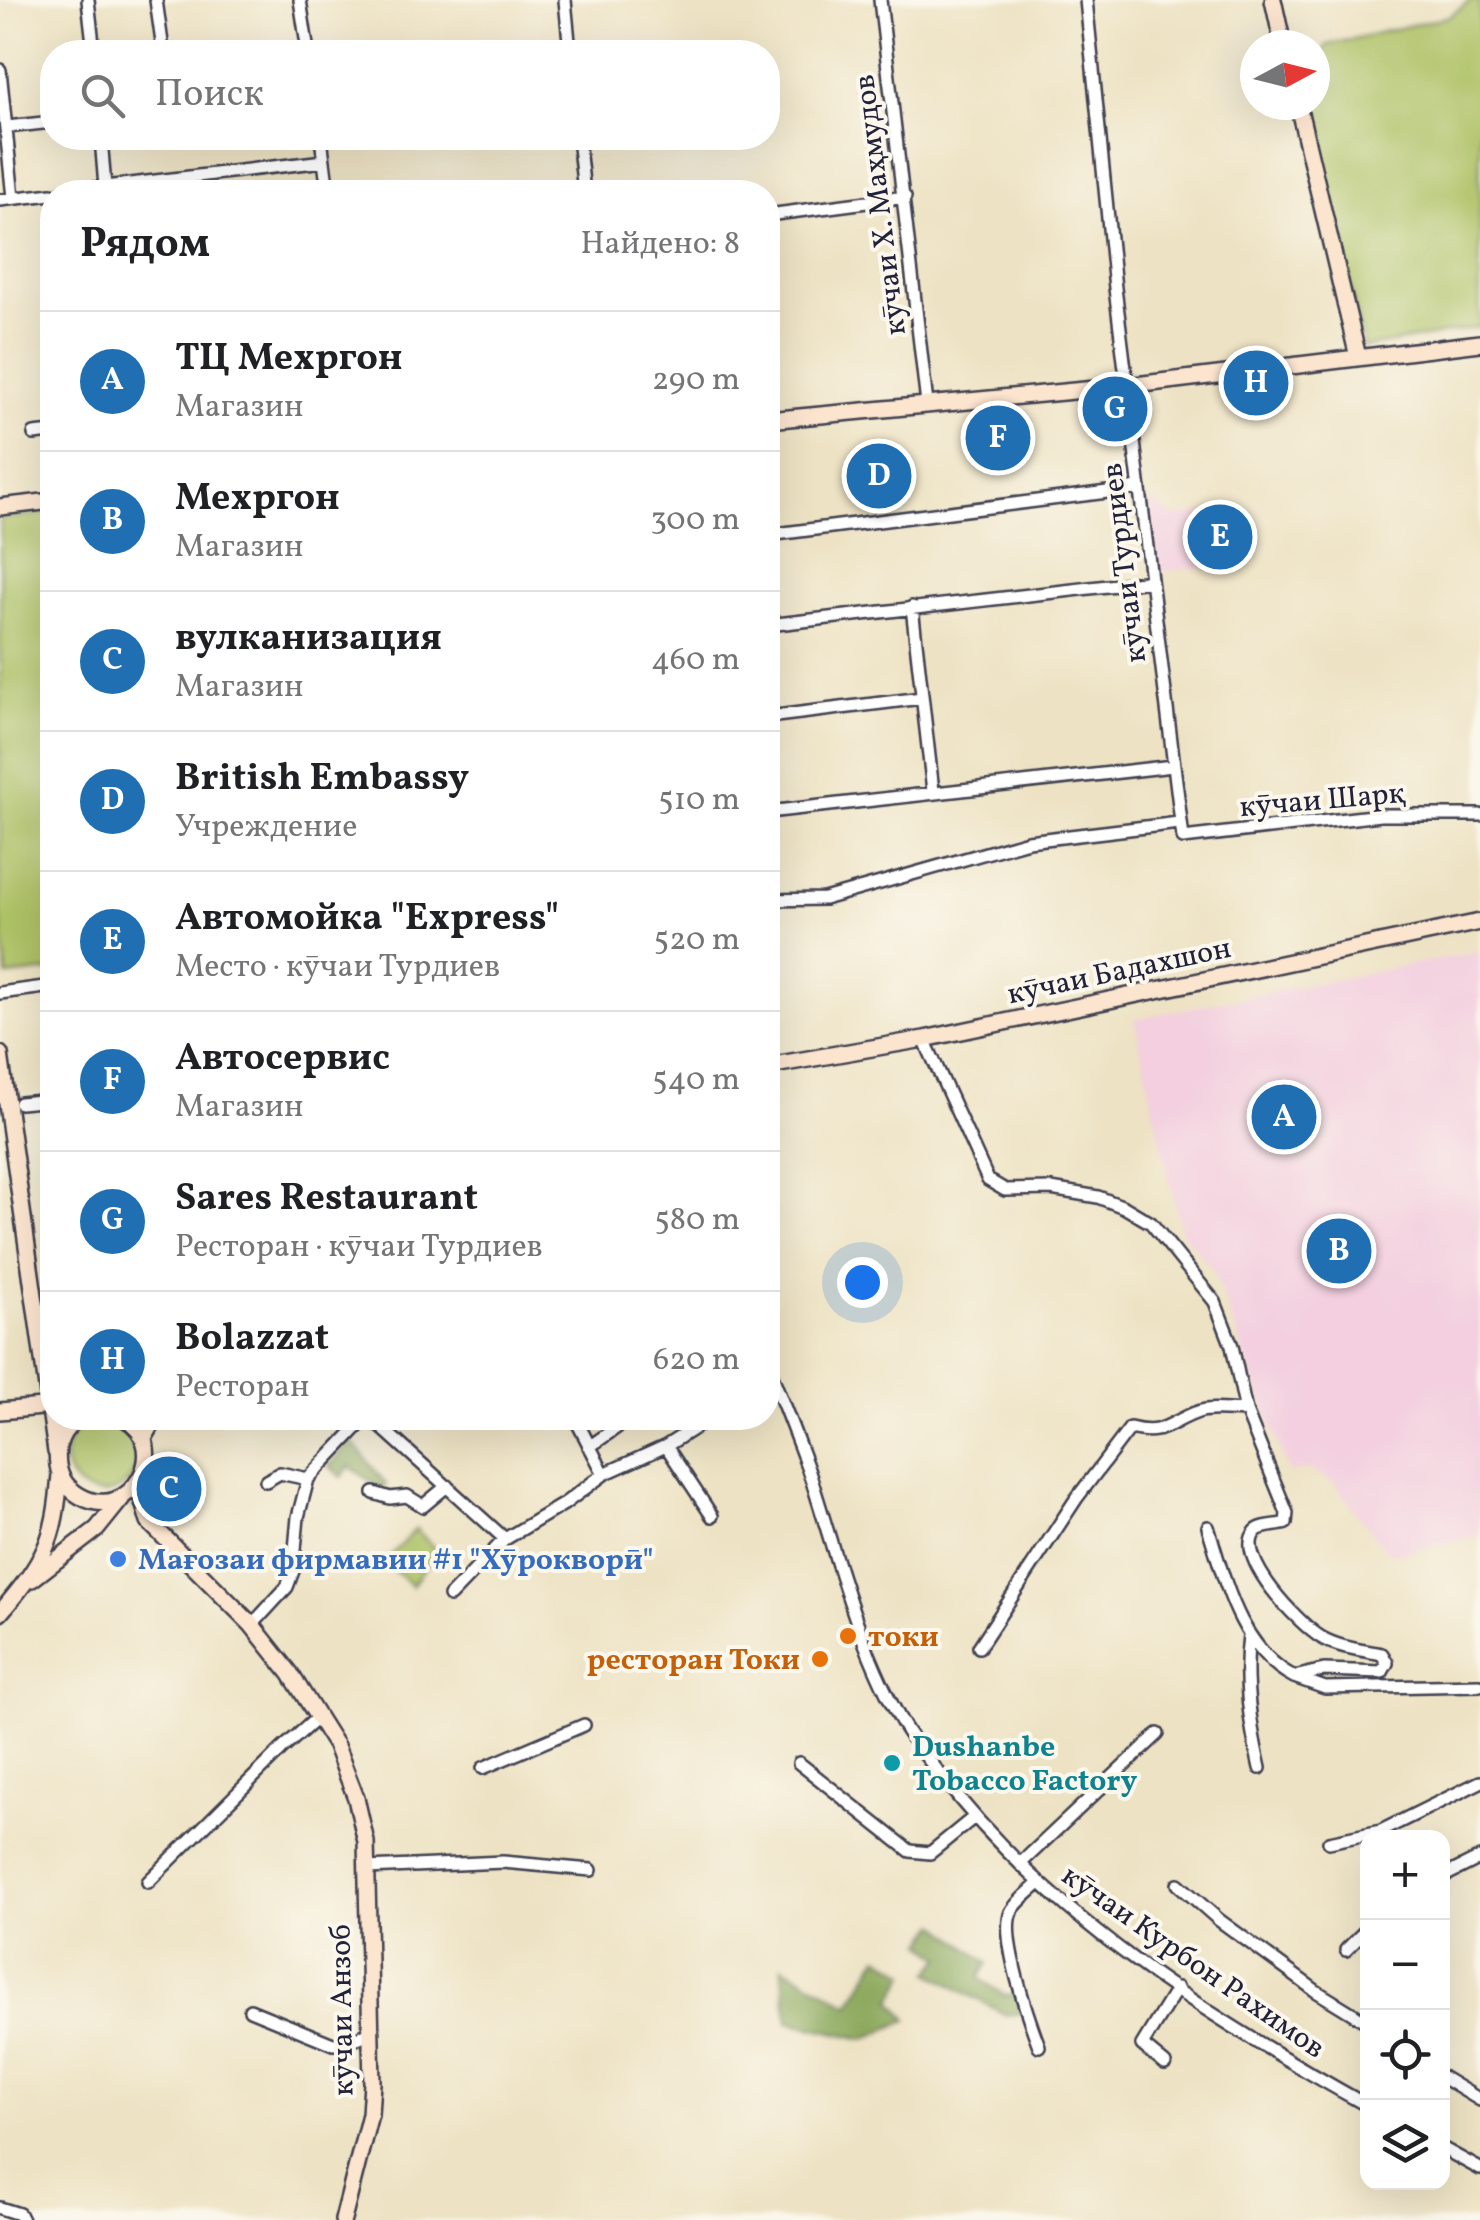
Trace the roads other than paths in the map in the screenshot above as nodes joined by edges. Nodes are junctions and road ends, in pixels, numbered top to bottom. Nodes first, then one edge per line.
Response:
1 (88, 0) edge
2 (156, 0) edge
3 (300, 0) edge
4 (565, 0) edge
5 (880, 0) edge
6 (1086, 0) edge
7 (1272, 0) edge
8 (1280, 30) edge
9 (93, 40) edge
10 (162, 40) edge
11 (306, 40) edge
12 (569, 40) edge
13 (0, 70) edge
14 (1302, 120) edge
15 (40, 123) edge
16 (7, 127) junction
17 (102, 150) edge
18 (323, 150) edge
19 (579, 150) edge
20 (324, 161) junction
21 (104, 180) edge
22 (206, 180) edge
23 (326, 180) edge
24 (583, 180) edge
25 (40, 195) edge
26 (905, 197) junction
27 (7, 199) edge
28 (780, 213) edge
29 (1480, 343) edge
30 (1358, 357) junction
31 (1126, 386) junction
32 (927, 404) junction
33 (780, 419) edge
34 (40, 433) edge
35 (34, 434) dead end
36 (1139, 488) junction
37 (40, 503) edge
38 (0, 508) edge
39 (780, 533) edge
40 (1151, 580) junction
41 (912, 607) junction
42 (780, 624) edge
43 (922, 698) junction
44 (780, 716) edge
45 (1173, 766) junction
46 (934, 791) junction
47 (780, 810) edge
48 (1480, 815) edge
49 (1179, 822) junction
50 (780, 900) edge
51 (1480, 922) edge
52 (40, 988) edge
53 (0, 994) edge
54 (924, 1039) junction
55 (0, 1054) edge
56 (780, 1064) edge
57 (40, 1101) edge
58 (20, 1103) dead end
59 (40, 1330) edge
60 (780, 1396) edge
61 (40, 1407) edge
62 (0, 1411) edge
63 (1246, 1411) junction
64 (54, 1430) edge
65 (65, 1430) edge
66 (138, 1430) edge
67 (149, 1430) edge
68 (356, 1430) edge
69 (382, 1430) edge
70 (581, 1430) edge
71 (612, 1430) edge
72 (691, 1430) edge
73 (144, 1438) junction
74 (589, 1446) junction
75 (666, 1446) junction
76 (56, 1452) junction
77 (60, 1474) junction
78 (604, 1474) junction
79 (308, 1479) junction
80 (266, 1481) dead end
81 (138, 1485) junction
82 (447, 1486) junction
83 (374, 1494) dead end
84 (122, 1497) junction
85 (712, 1516) dead end
86 (149, 1522) junction
87 (1208, 1527) dead end
88 (97, 1529) junction
89 (505, 1539) junction
90 (22, 1588) junction
91 (450, 1596) dead end
92 (0, 1614) edge
93 (252, 1625) junction
94 (1250, 1636) junction
95 (980, 1648) dead end
96 (1294, 1677) junction
97 (1480, 1685) edge
98 (318, 1717) junction
99 (584, 1726) dead end
100 (1158, 1734) dead end
101 (799, 1763) dead end
102 (482, 1768) dead end
103 (1260, 1768) dead end
104 (1479, 1786) edge
105 (973, 1818) junction
106 (1330, 1842) dead end
107 (1480, 1858) edge
108 (1020, 1864) junction
109 (367, 1868) junction
110 (591, 1870) dead end
111 (1450, 1873) edge
112 (148, 1882) dead end
113 (1039, 1883) junction
114 (1178, 1884) dead end
115 (1360, 1936) edge
116 (1346, 1950) dead end
117 (1177, 1988) junction
118 (250, 2010) dead end
119 (1360, 2019) edge
120 (370, 2032) junction
121 (1039, 2046) dead end
122 (1165, 2064) dead end
123 (1450, 2082) edge
124 (1480, 2100) edge
125 (1360, 2102) edge
126 (1450, 2152) edge
127 (1480, 2169) edge
128 (0, 2208) edge
129 (22, 2220) edge
130 (343, 2220) edge

1 - 9 street
2 - 10 street
3 - 11 street
4 - 12 street
5 - 26 street, кӯчаи Х. Маҳмудов
6 - 31 street, кӯчаи Турдиев
7 - 8 main road
13 - 16 street
14 - 30 main road
15 - 16 street
16 - 27 street
17 - 21 street
18 - 20 street
19 - 24 street
20 - 22 street
20 - 23 street
25 - 27 street
26 - 28 street
26 - 32 street, кӯчаи Х. Маҳмудов
29 - 30 main road
30 - 31 main road
31 - 32 main road
31 - 36 street, кӯчаи Турдиев
32 - 33 main road
34 - 35 street
36 - 39 street
36 - 40 street, кӯчаи Турдиев
37 - 38 main road
40 - 41 street
40 - 45 street, кӯчаи Турдиев
41 - 42 street
41 - 43 street
43 - 44 street
43 - 46 street
45 - 46 street
45 - 49 street, кӯчаи Турдиев
46 - 47 street
48 - 49 street, кӯчаи Шарқ
49 - 50 street
51 - 54 main road, кӯчаи Бадахшон
52 - 53 street
54 - 56 main road, кӯчаи Бадахшон
54 - 63 street
55 - 59 main road
57 - 58 street
60 - 105 street, кӯчаи Курбон Рахимов
61 - 62 main road
63 - 95 street
63 - 96 street
64 - 76 main road
65 - 76 main road
66 - 73 main road
67 - 73 main road
68 - 79 street
69 - 82 street
70 - 74 street
71 - 74 street
72 - 75 street
73 - 81 main road
74 - 78 street
75 - 78 street
75 - 85 street
76 - 77 main road
77 - 84 main road
77 - 90 main road
78 - 89 street
79 - 80 street
79 - 93 street
81 - 84 main road
81 - 86 main road
82 - 83 street
82 - 89 street
84 - 88 main road
86 - 88 main road
86 - 93 main road, кӯчаи Анзоб
87 - 94 street
88 - 90 main road
89 - 91 street
90 - 92 main road
93 - 98 main road, кӯчаи Анзоб
94 - 96 street
94 - 103 street
96 - 97 street
98 - 109 main road, кӯчаи Анзоб
98 - 112 street
99 - 102 street
100 - 108 street
101 - 105 street
104 - 106 street
105 - 108 street, кӯчаи Курбон Рахимов
107 - 111 street
108 - 113 street, кӯчаи Курбон Рахимов
109 - 110 street
109 - 120 main road, кӯчаи Анзоб
113 - 117 street, кӯчаи Курбон Рахимов
113 - 121 street
114 - 119 street
115 - 116 street
117 - 122 street
117 - 125 street, кӯчаи Курбон Рахимов
118 - 120 street
120 - 130 main road, кӯчаи Анзоб
123 - 124 street
126 - 127 street
128 - 129 street

